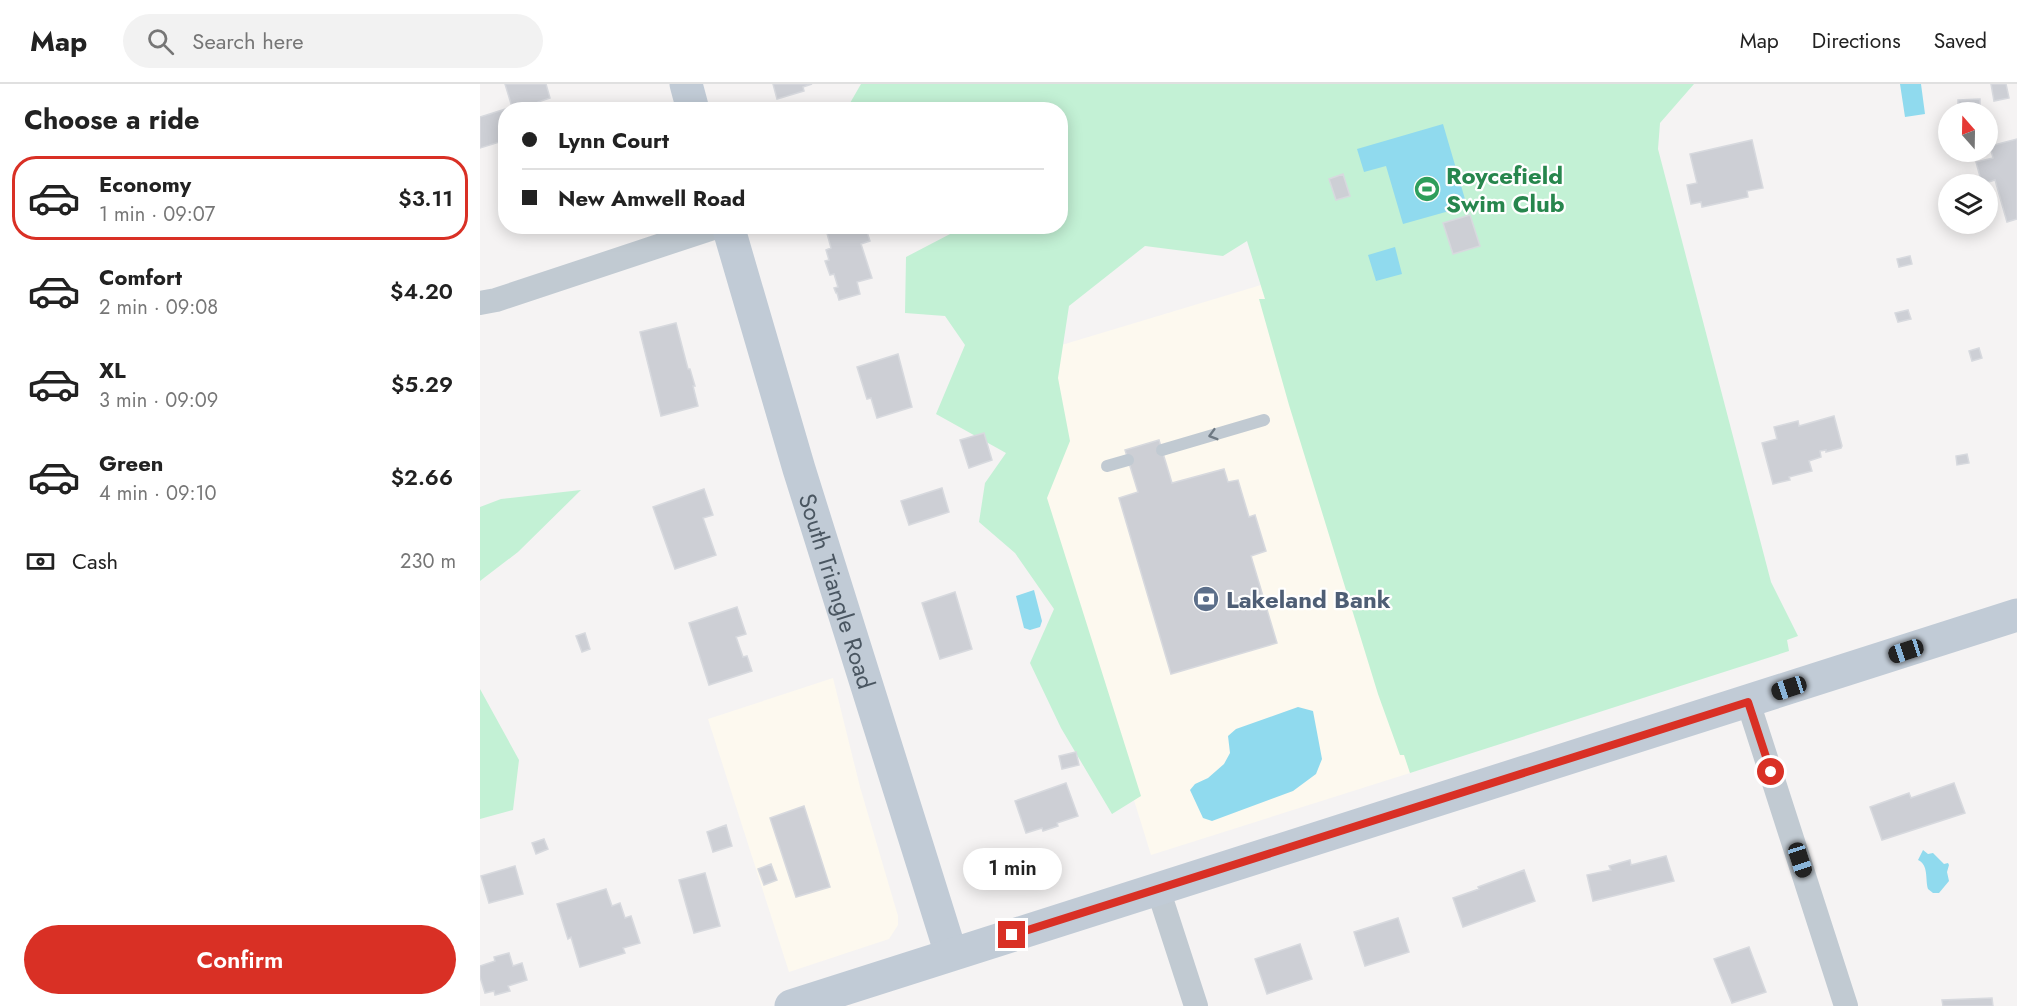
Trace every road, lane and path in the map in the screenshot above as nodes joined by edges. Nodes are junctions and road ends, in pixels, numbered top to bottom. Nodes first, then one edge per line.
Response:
1 (686, 84) edge
2 (691, 102) edge
3 (695, 234) edge
4 (730, 234) edge
5 (480, 303) edge
6 (1264, 420) dead end
7 (1162, 450) dead end
8 (1128, 460) dead end
9 (1107, 466) dead end
10 (2017, 615) edge
11 (1748, 702) junction
12 (1158, 889) junction
13 (951, 954) junction
14 (791, 1006) edge
15 (1196, 1006) edge
16 (1846, 1006) edge

1 - 2 street
3 - 5 street
4 - 13 street, South Triangle Road
6 -> 7 lane
8 - 9 lane
10 - 11 street
11 - 12 street
11 - 16 street
12 - 13 street
12 - 15 street
13 - 14 street

